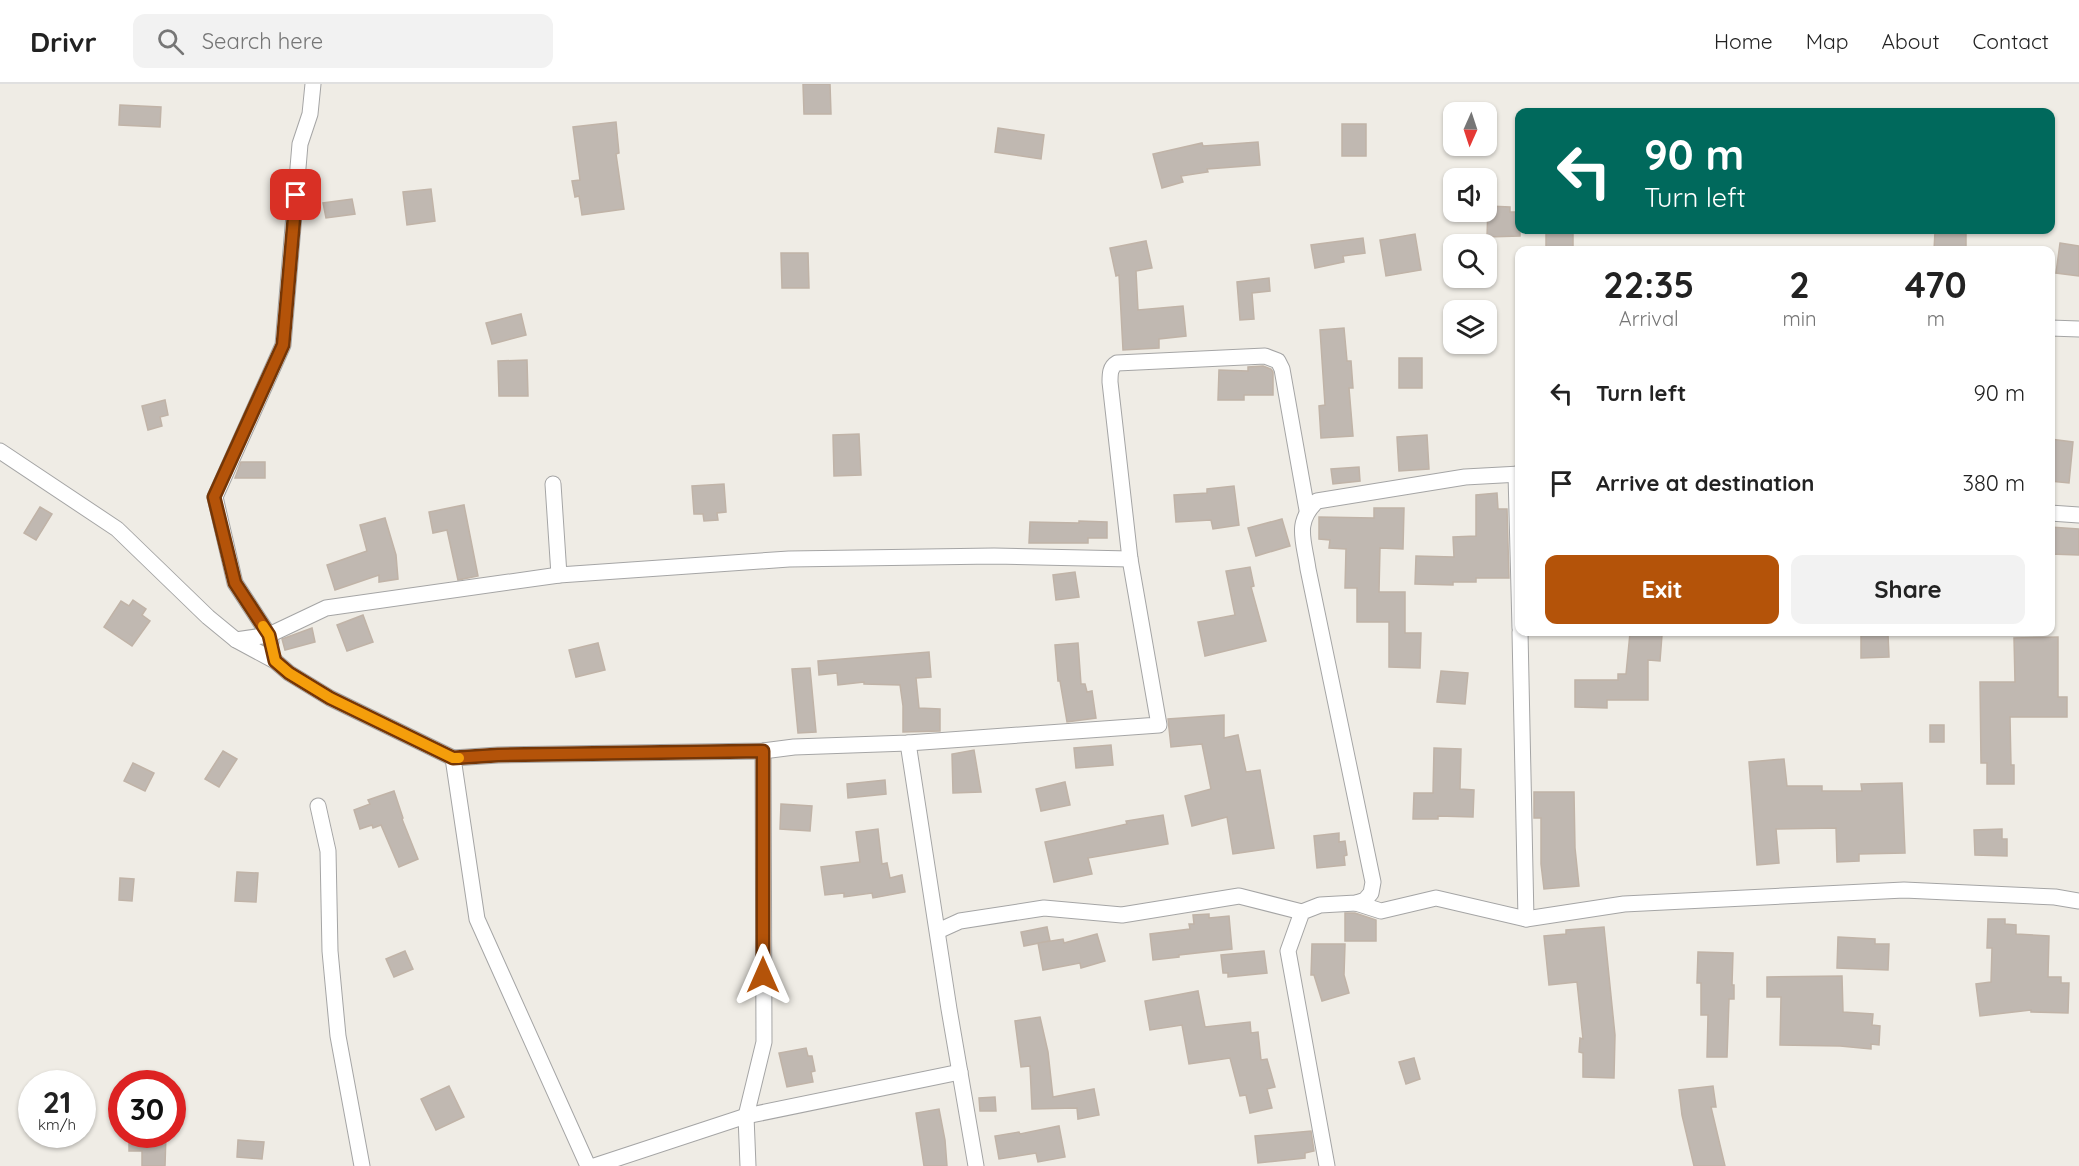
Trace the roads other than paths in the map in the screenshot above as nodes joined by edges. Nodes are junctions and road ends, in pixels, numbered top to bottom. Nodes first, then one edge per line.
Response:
1 (313, 84) edge
2 (2055, 328) edge
3 (2079, 329) edge
4 (0, 451) edge
5 (1515, 474) edge
6 (553, 484) dead end
7 (1307, 510) junction
8 (2055, 513) edge
9 (2079, 514) edge
10 (1130, 558) junction
11 (559, 575) junction
12 (269, 635) junction
13 (1520, 636) edge
14 (236, 640) junction
15 (275, 661) junction
16 (908, 743) junction
17 (763, 751) junction
18 (453, 758) junction
19 (318, 806) dead end
20 (2079, 901) edge
21 (1356, 903) junction
22 (1302, 912) junction
23 (1526, 918) junction
24 (938, 930) junction
25 (960, 1072) junction
26 (746, 1116) junction
27 (362, 1166) edge
28 (588, 1166) edge
29 (594, 1166) edge
30 (748, 1166) edge
31 (976, 1166) edge
32 (1328, 1166) edge

1 - 12 street
2 - 3 street
4 - 14 street
5 - 7 street
6 - 11 street
7 - 10 street
7 - 21 street
8 - 9 street
10 - 11 street
10 - 16 street
11 - 12 street
12 - 14 street
12 - 15 street
13 - 23 street
14 - 15 street
15 - 18 street
16 - 17 street
16 - 24 street
17 - 18 street
17 - 26 street
18 - 28 street
19 - 27 street
20 - 23 street
21 - 22 street
21 - 23 street
22 - 24 street
22 - 32 street
24 - 25 street
25 - 26 street
25 - 31 street
26 - 29 street
26 - 30 street

